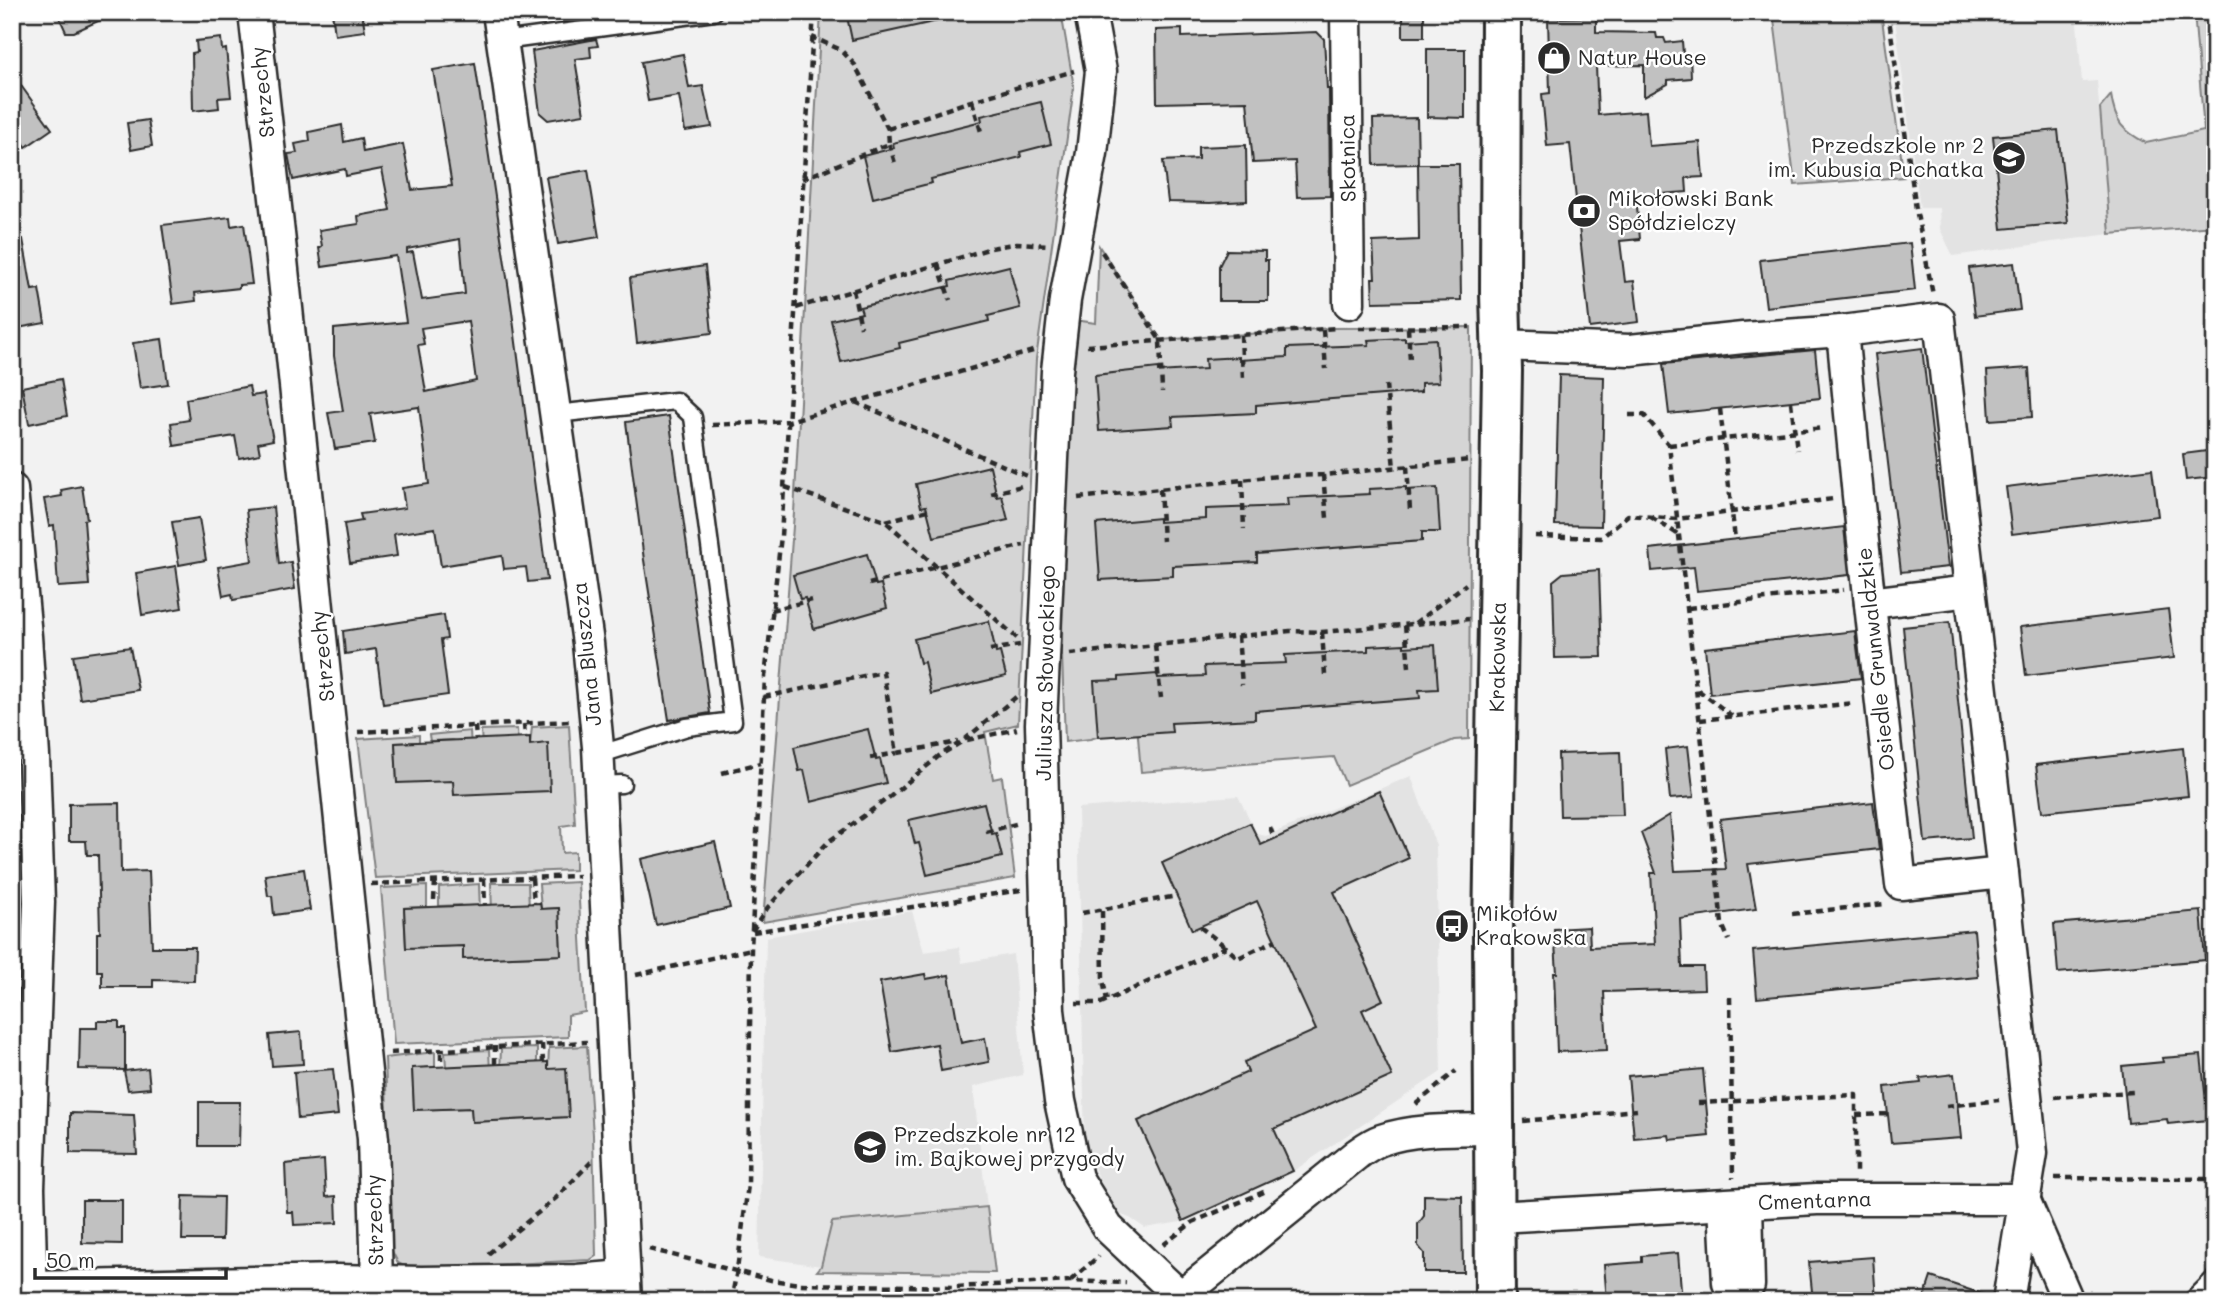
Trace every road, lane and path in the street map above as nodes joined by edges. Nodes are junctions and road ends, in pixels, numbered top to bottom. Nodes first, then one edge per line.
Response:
1 (254, 12) edge
2 (714, 12) edge
3 (814, 12) edge
4 (1090, 12) edge
5 (1346, 12) edge
6 (1502, 12) edge
7 (1888, 12) edge
8 (501, 27) edge
9 (812, 37) junction
10 (1077, 71) dead end
11 (972, 101) junction
12 (888, 129) junction
13 (982, 135) dead end
14 (889, 144) junction
15 (895, 163) dead end
16 (802, 179) junction
17 (1075, 246) junction
18 (939, 264) junction
19 (853, 290) junction
20 (950, 300) dead end
21 (796, 308) junction
22 (1938, 319) junction
23 (1350, 320) junction
24 (862, 327) dead end
25 (1408, 328) junction
26 (1323, 330) junction
27 (1842, 331) junction
28 (1241, 335) junction
29 (1486, 336) junction
30 (1160, 340) junction
31 (1060, 347) junction
32 (1409, 361) dead end
33 (1326, 369) dead end
34 (1243, 379) dead end
35 (1386, 385) dead end
36 (1162, 392) dead end
37 (854, 402) junction
38 (1791, 402) dead end
39 (1720, 409) dead end
40 (556, 415) junction
41 (1629, 415) dead end
42 (789, 421) junction
43 (1851, 425) junction
44 (694, 426) junction
45 (1796, 431) junction
46 (1725, 439) junction
47 (1669, 445) junction
48 (1797, 450) dead end
49 (1471, 460) dead end
50 (1407, 466) junction
51 (1394, 468) junction
52 (1323, 475) junction
53 (1242, 480) junction
54 (785, 487) junction
55 (1039, 487) junction
56 (12, 489) edge
57 (1160, 489) junction
58 (991, 494) dead end
59 (1858, 496) junction
60 (932, 509) dead end
61 (1410, 510) dead end
62 (1732, 512) junction
63 (1651, 517) junction
64 (1326, 518) dead end
65 (1677, 519) junction
66 (885, 521) junction
67 (1244, 529) dead end
68 (1535, 536) dead end
69 (1680, 536) junction
70 (1735, 540) dead end
71 (1163, 541) dead end
72 (1029, 544) dead end
73 (937, 566) junction
74 (1470, 581) dead end
75 (869, 584) dead end
76 (1970, 591) junction
77 (1869, 595) junction
78 (811, 600) dead end
79 (1688, 608) junction
80 (771, 610) junction
81 (1470, 619) dead end
82 (1413, 624) junction
83 (1405, 625) junction
84 (1322, 632) junction
85 (1238, 636) junction
86 (1155, 645) junction
87 (990, 650) dead end
88 (1044, 657) junction
89 (1409, 667) dead end
90 (1325, 675) dead end
91 (1242, 685) dead end
92 (1697, 690) junction
93 (1023, 692) dead end
94 (764, 696) junction
95 (1161, 698) dead end
96 (1881, 701) junction
97 (1732, 716) junction
98 (1700, 720) junction
99 (574, 721) dead end
100 (524, 723) junction
101 (475, 726) junction
102 (1021, 728) dead end
103 (365, 732) dead end
104 (525, 737) dead end
105 (476, 739) dead end
106 (963, 741) junction
107 (897, 753) junction
108 (598, 755) junction
109 (870, 758) dead end
110 (760, 763) junction
111 (722, 773) dead end
112 (1023, 822) dead end
113 (1270, 827) dead end
114 (986, 832) dead end
115 (1274, 838) dead end
116 (2003, 873) junction
117 (584, 875) dead end
118 (532, 878) junction
119 (484, 879) junction
120 (435, 881) junction
121 (382, 883) dead end
122 (1024, 889) dead end
123 (1177, 896) dead end
124 (434, 900) dead end
125 (534, 904) dead end
126 (485, 905) dead end
127 (1102, 911) junction
128 (1082, 914) dead end
129 (1200, 927) dead end
130 (752, 932) junction
131 (1276, 940) dead end
132 (1729, 940) dead end
133 (1226, 947) junction
134 (751, 949) junction
135 (625, 977) dead end
136 (1730, 997) dead end
137 (1108, 1000) junction
138 (1083, 1003) dead end
139 (592, 1041) dead end
140 (542, 1044) junction
141 (495, 1046) junction
142 (441, 1049) junction
143 (397, 1052) dead end
144 (441, 1060) dead end
145 (543, 1062) dead end
146 (495, 1064) dead end
147 (1456, 1071) dead end
148 (2133, 1092) dead end
149 (2018, 1099) junction
150 (1732, 1101) junction
151 (1698, 1103) dead end
152 (1946, 1106) dead end
153 (1411, 1108) dead end
154 (1637, 1110) dead end
155 (1892, 1114) dead end
156 (1856, 1115) junction
157 (1508, 1125) junction
158 (618, 1166) junction
159 (2215, 1179) edge
160 (1856, 1181) dead end
161 (1273, 1188) dead end
162 (2026, 1188) junction
163 (1735, 1199) junction
164 (1496, 1217) junction
165 (641, 1248) dead end
166 (1107, 1250) dead end
167 (481, 1259) dead end
168 (737, 1270) junction
169 (1138, 1274) junction
170 (2215, 1278) edge
171 (1070, 1281) junction
172 (625, 1288) edge
173 (377, 1292) edge
174 (32, 1294) edge
175 (1177, 1299) edge
176 (1738, 1299) edge
177 (730, 1301) edge
178 (1496, 1301) edge
179 (2008, 1301) edge
180 (2068, 1301) edge
181 (2192, 1301) edge

1 - 173 street, Strzechy
2 - 8 lane
3 - 9 path
4 - 17 street, Juliusza Słowackiego
5 - 23 street, Skotnica
6 - 29 street, Krakowska
7 - 22 path
8 - 40 street, Jana Bluszcza
9 - 12 path
9 - 16 path
10 - 11 path
11 - 12 path
11 - 13 path
12 - 14 path
14 - 15 path
14 - 16 path
16 - 21 path
17 - 18 path
17 - 30 path
17 - 31 street, Juliusza Słowackiego
18 - 19 path
18 - 20 path
19 - 21 path
19 - 24 path
21 - 42 path
22 - 27 street
22 - 76 street
23 - 25 path
23 - 26 path
25 - 29 path
25 - 32 path
26 - 28 path
26 - 33 path
27 - 29 street
27 - 43 street, Osiedle Grunwaldzkie
28 - 30 path
28 - 34 path
29 - 157 street, Krakowska
30 - 31 path
30 - 36 path
31 - 37 path
31 - 55 street, Juliusza Słowackiego
35 - 51 path
37 - 42 path
37 - 55 path
38 - 45 path
39 - 46 path
40 - 44 lane
40 - 108 street, Jana Bluszcza
41 - 47 path
42 - 44 path
42 - 54 path
43 - 45 path
43 - 59 street, Osiedle Grunwaldzkie
44 - 108 lane
45 - 46 path
45 - 48 path
46 - 47 path
46 - 62 path
47 - 65 path
49 - 50 path
50 - 51 path
50 - 61 path
51 - 52 path
52 - 53 path
52 - 64 path
53 - 57 path
53 - 67 path
54 - 66 path
54 - 80 path
55 - 57 path
55 - 58 path
55 - 88 street, Juliusza Słowackiego
56 - 174 street
57 - 71 path
59 - 62 path
59 - 77 street, Osiedle Grunwaldzkie
60 - 66 path
62 - 65 path
62 - 70 path
63 - 65 path
63 - 68 path
63 - 69 path
65 - 69 path
66 - 73 path
69 - 79 path
72 - 73 path
73 - 75 path
73 - 87 path
74 - 82 path
76 - 77 street
76 - 116 street
77 - 79 path
77 - 96 street, Osiedle Grunwaldzkie
78 - 80 path
79 - 92 path
80 - 94 path
81 - 82 path
82 - 83 path
83 - 84 path
83 - 89 path
84 - 85 path
84 - 90 path
85 - 86 path
85 - 91 path
86 - 88 path
86 - 95 path
88 - 169 street, Juliusza Słowackiego
92 - 97 path
92 - 98 path
93 - 106 path
94 - 107 path
94 - 110 path
96 - 97 path
96 - 116 street, Osiedle Grunwaldzkie
97 - 98 path
98 - 132 path
99 - 100 path
100 - 101 path
100 - 104 path
101 - 103 path
101 - 105 path
102 - 106 path
106 - 107 path
106 - 130 path
107 - 109 path
108 - 158 street, Jana Bluszcza
110 - 111 path
110 - 130 path
112 - 114 path
113 - 115 path
116 - 149 street
117 - 118 path
118 - 119 path
118 - 125 path
119 - 120 path
119 - 126 path
120 - 121 path
120 - 124 path
122 - 130 path
123 - 127 path
127 - 128 path
127 - 137 path
129 - 133 path
130 - 134 path
131 - 133 path
133 - 137 path
134 - 135 path
134 - 168 path
136 - 150 path
137 - 138 path
139 - 140 path
140 - 141 path
140 - 145 path
141 - 142 path
141 - 146 path
142 - 143 path
142 - 144 path
147 - 153 path
148 - 149 path
149 - 152 path
149 - 162 street
150 - 151 path
150 - 156 path
150 - 163 path
154 - 157 path
155 - 156 path
156 - 160 path
157 - 164 street, Krakowska
157 - 175 street
158 - 167 path
158 - 172 street, Jana Bluszcza
159 - 162 path
161 - 169 path
162 - 163 street, Cmentarna
162 - 179 street
162 - 180 street
163 - 164 street, Cmentarna
163 - 176 street
164 - 178 street, Krakowska
165 - 168 path
166 - 171 path
168 - 171 path
168 - 177 path
169 - 171 path
169 - 175 street, Juliusza Słowackiego
170 - 181 lane
172 - 173 street
173 - 174 street

